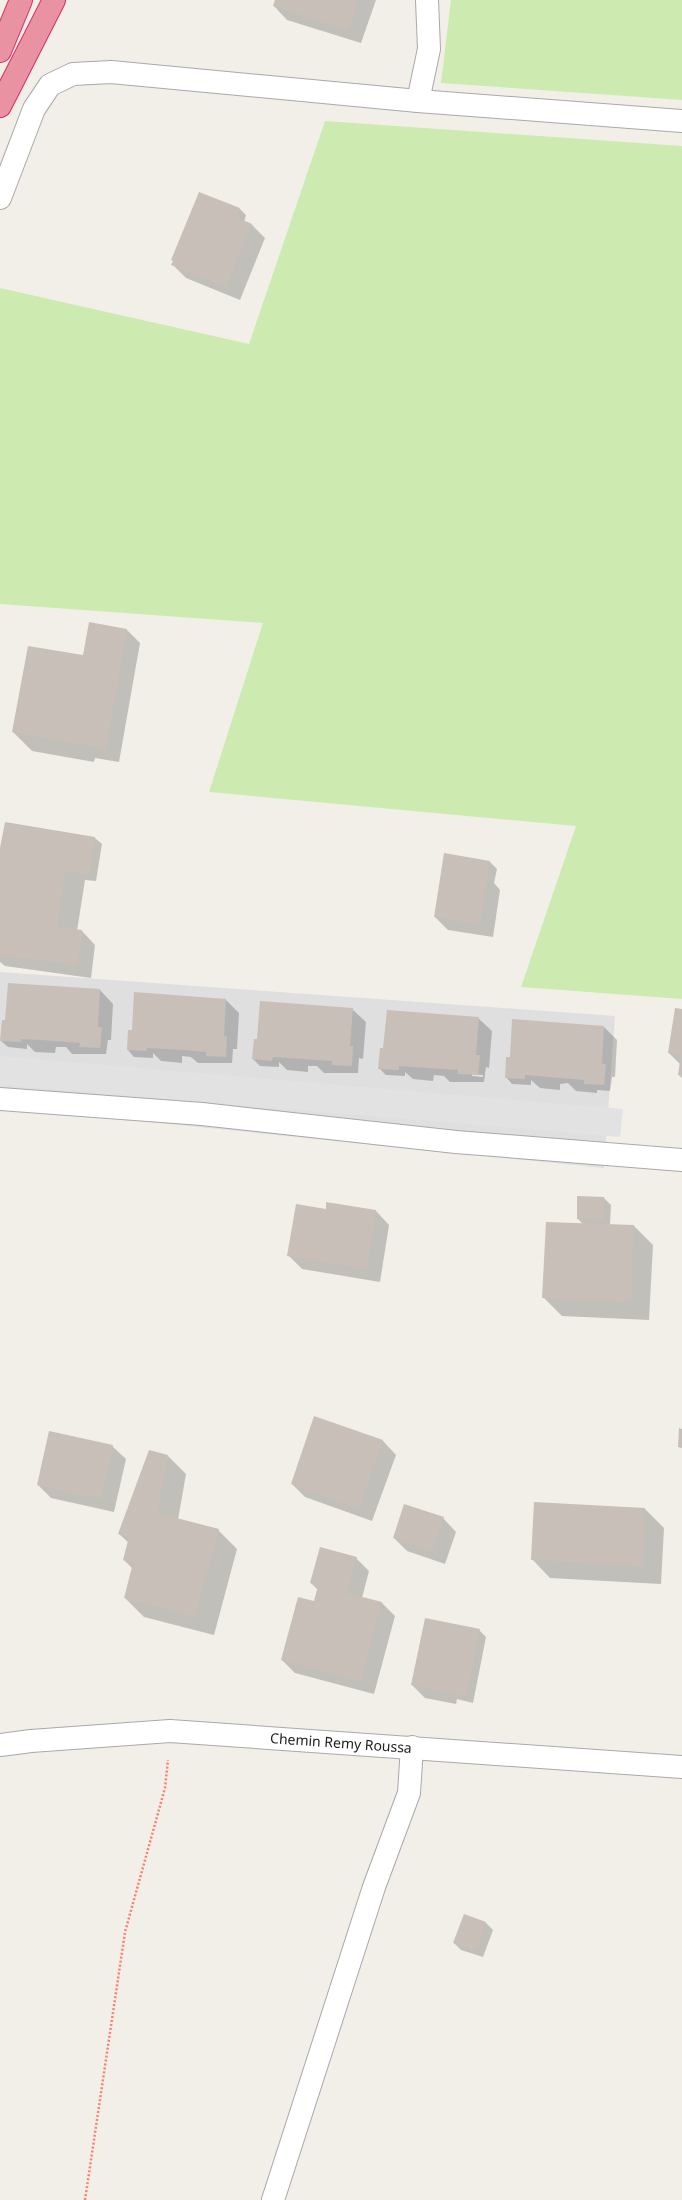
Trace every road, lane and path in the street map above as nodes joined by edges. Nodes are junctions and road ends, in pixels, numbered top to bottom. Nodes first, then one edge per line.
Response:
1 (21, 0) edge
2 (54, 0) edge
3 (427, 0) edge
4 (0, 51) edge
5 (418, 101) junction
6 (0, 106) edge
7 (682, 121) edge
8 (0, 198) edge
9 (0, 1099) edge
10 (682, 1160) edge
11 (170, 1731) junction
12 (0, 1745) edge
13 (412, 1747) junction
14 (682, 1767) edge
15 (86, 2200) edge
16 (273, 2200) edge

1 - 4 highway
2 - 6 highway
3 - 5 street
5 - 7 street
5 - 8 street
9 - 10 street
11 - 12 street, Chemin Remy Roussa
11 - 13 street, Chemin Remy Roussa
11 - 15 path
13 - 14 street, Chemin Remy Roussa
13 - 16 street

